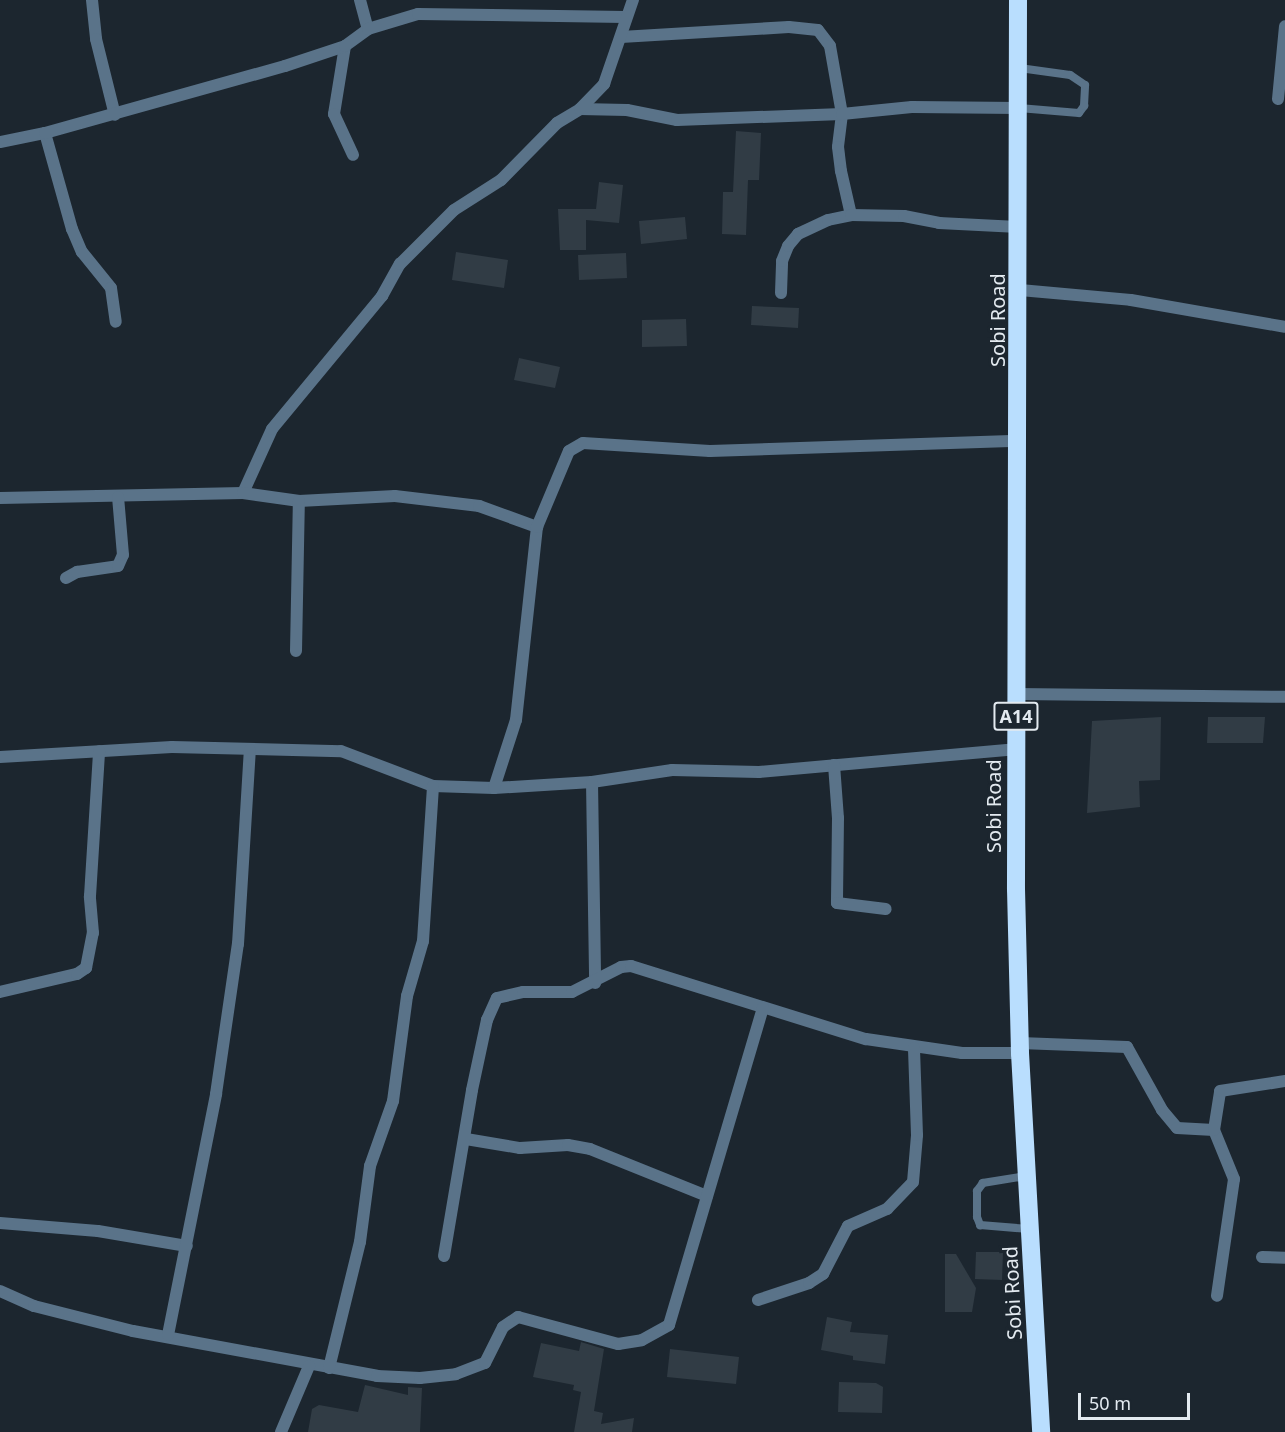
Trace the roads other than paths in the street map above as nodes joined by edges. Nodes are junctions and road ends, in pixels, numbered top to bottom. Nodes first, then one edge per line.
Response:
1 (92, 0) edge
2 (360, 0) edge
3 (633, 0) edge
4 (1018, 0) edge
5 (625, 17) junction
6 (1285, 26) edge
7 (368, 29) junction
8 (621, 37) junction
9 (345, 46) junction
10 (1019, 68) junction
11 (1278, 99) dead end
12 (1019, 108) junction
13 (580, 109) junction
14 (842, 114) junction
15 (115, 115) junction
16 (45, 133) junction
17 (0, 142) edge
18 (353, 155) dead end
19 (851, 215) junction
20 (1019, 227) junction
21 (1020, 290) junction
22 (781, 293) dead end
23 (116, 322) dead end
24 (1285, 327) edge
25 (1019, 441) junction
26 (243, 493) junction
27 (118, 497) junction
28 (0, 498) edge
29 (299, 501) junction
30 (537, 527) junction
31 (66, 578) dead end
32 (296, 651) dead end
33 (1016, 694) junction
34 (1285, 697) edge
35 (1015, 749) junction
36 (250, 750) junction
37 (99, 751) junction
38 (0, 757) edge
39 (834, 765) junction
40 (592, 782) junction
41 (433, 786) junction
42 (494, 788) junction
43 (886, 909) dead end
44 (595, 983) junction
45 (0, 992) edge
46 (763, 1008) junction
47 (914, 1048) junction
48 (1020, 1048) junction
49 (1285, 1081) edge
50 (1214, 1130) junction
51 (466, 1139) junction
52 (1028, 1175) junction
53 (707, 1196) junction
54 (0, 1223) edge
55 (1031, 1229) junction
56 (187, 1246) junction
57 (444, 1256) dead end
58 (1262, 1257) dead end
59 (1285, 1258) edge
60 (0, 1291) edge
61 (1217, 1296) dead end
62 (758, 1300) dead end
63 (168, 1335) junction
64 (309, 1366) junction
65 (329, 1368) junction
66 (281, 1432) edge
67 (1041, 1432) edge

1 - 15 street
2 - 7 street
3 - 5 street
4 - 10 highway, Sobi Road / A14
5 - 7 street
5 - 8 street
6 - 11 street
7 - 9 street
8 - 13 street
8 - 14 street
9 - 15 street
9 - 18 street
10 - 12 highway, Sobi Road / A14
10 - 12 lane
12 - 14 street
12 - 20 highway, Sobi Road / A14
13 - 14 street
13 - 26 street
14 - 19 street
15 - 16 street
16 - 17 street
16 - 23 street
19 - 20 street
19 - 22 street
20 - 21 highway, Sobi Road / A14
21 - 24 street
21 - 25 highway, Sobi Road / A14
25 - 30 street
25 - 33 highway, Sobi Road / A14
26 - 27 street
26 - 29 street
27 - 28 street
27 - 31 street
29 - 30 street
29 - 32 street
30 - 42 street
33 - 34 street
33 - 35 highway, Sobi Road / A14
35 - 39 street
35 - 48 highway, Sobi Road / A14
36 - 37 street
36 - 41 street
36 - 56 street
37 - 38 street
37 - 45 street
39 - 40 street
39 - 43 street
40 - 42 street
40 - 44 street
41 - 42 street
41 - 65 street
44 - 46 street
44 - 51 street
46 - 47 street
46 - 53 street
47 - 48 street
47 - 62 street
48 - 50 street
48 - 52 highway, Sobi Road / A14
49 - 50 street
50 - 61 street
51 - 53 street
51 - 57 street
52 - 55 highway, Sobi Road / A14
52 - 55 lane
53 - 65 street
54 - 56 street
55 - 67 highway, Sobi Road / A14
56 - 63 street
58 - 59 street
60 - 63 street
63 - 64 street
64 - 65 street
64 - 66 street

